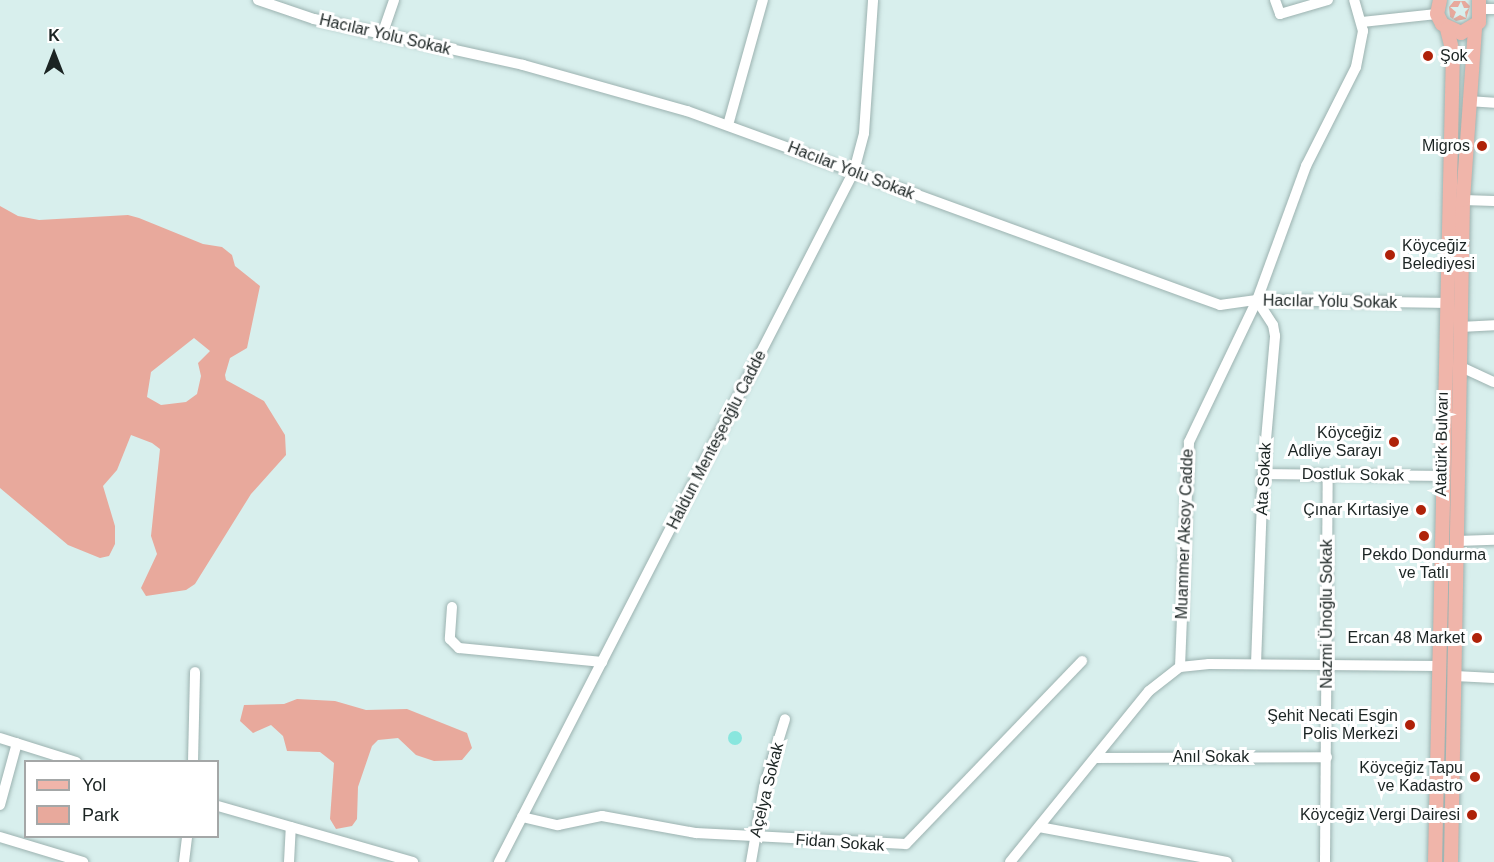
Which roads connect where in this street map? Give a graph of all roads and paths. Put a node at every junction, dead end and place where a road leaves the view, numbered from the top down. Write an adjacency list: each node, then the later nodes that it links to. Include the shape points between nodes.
1 (258, 0): 13 (street, Hacılar Yolu Sokak, via 314,19)
2 (394, 0): 13 (street)
3 (763, 0): 16 (street)
4 (873, 0): 17 (street, Haldun Menteşeoğlu Cadde, via 864,133)
5 (1275, 0): 6 (street, via 1280,14)
6 (1328, 0)
7 (1354, 0): 10 (street, Muammer Aksoy Cadde)
8 (1485, 6): 11 (main road, Atatürk Bulvarı)
9 (1439, 7): 10 (street); 12 (main road)
10 (1362, 22): 20 (street, Muammer Aksoy Cadde, via 1363,40 1356,67 1306,166)
11 (1474, 27): 12 (main road, via 1461,33); 14 (main road, Atatürk Bulvarı)
12 (1447, 29): 21 (main road, Atatürk Bulvarı, via 1453,53)
13 (382, 35): 16 (street, Hacılar Yolu Sokak, via 524,66)
14 (1468, 101): 15 (street); 18 (main road, Atatürk Bulvarı)
15 (1494, 103)
16 (728, 125): 17 (street, Hacılar Yolu Sokak)
17 (854, 171): 20 (street, Hacılar Yolu Sokak, via 1220,306); 33 (street, Haldun Menteşeoğlu Cadde)
18 (1463, 200): 19 (street); 23 (main road, Atatürk Bulvarı)
19 (1494, 201)
20 (1257, 300): 21 (street, Hacılar Yolu Sokak); 26 (street, Ata Sokak, via 1274,325 1275,336); 37 (street, Muammer Aksoy Cadde, via 1189,442)
21 (1445, 303): 28 (main road, Atatürk Bulvarı)
22 (1494, 325): 23 (street)
23 (1460, 327): 24 (main road, Atatürk Bulvarı)
24 (1459, 366): 25 (street); 30 (main road, Atatürk Bulvarı)
25 (1494, 382)
26 (1263, 474): 27 (street, Dostluk Sokak); 34 (street, Ata Sokak)
27 (1328, 475): 28 (street, Dostluk Sokak); 35 (street, Nazmi Ünoğlu Sokak)
28 (1442, 476): 36 (main road, Atatürk Bulvarı)
29 (1494, 540): 30 (street)
30 (1457, 541): 39 (main road, Atatürk Bulvarı)
31 (452, 607): 33 (street, via 450,639 459,648)
32 (1082, 661): 54 (street, Fidan Sokak, via 906,844)
33 (603, 662): 50 (street, Haldun Menteşeoğlu Cadde)
34 (1256, 664): 35 (street); 37 (street)
35 (1327, 664): 36 (street); 44 (street, Nazmi Ünoğlu Sokak)
36 (1439, 666): 65 (main road, Atatürk Bulvarı)
37 (1180, 667): 45 (street, via 1149,691)
38 (195, 672): 47 (street)
39 (1455, 676): 40 (street); 66 (main road, Atatürk Bulvarı)
40 (1494, 678)
41 (786, 719): 54 (street, Açelya Sokak, via 764,788)
42 (0, 738): 43 (street)
43 (17, 743): 46 (street); 48 (street)
44 (1326, 757): 45 (street, Anıl Sokak); 64 (street, Nazmi Ünoğlu Sokak)
45 (1096, 758): 52 (street)
46 (70, 760)
47 (193, 760)
48 (0, 805)
49 (219, 806): 51 (street)
50 (522, 818): 54 (street, Fidan Sokak, via 558,825 603,816 678,831); 60 (street, Haldun Menteşeoğlu Cadde)
51 (291, 827): 58 (street); 59 (street)
52 (1039, 827): 62 (street); 63 (street)
53 (0, 837): 56 (street)
54 (754, 837): 61 (street, Açelya Sokak)
55 (187, 838): 57 (street)
56 (83, 862)
57 (184, 862)
58 (288, 862)
59 (413, 862)
60 (499, 862)
61 (751, 862)
62 (1010, 862)
63 (1227, 862)
64 (1325, 862)
65 (1435, 862)
66 (1451, 862)

